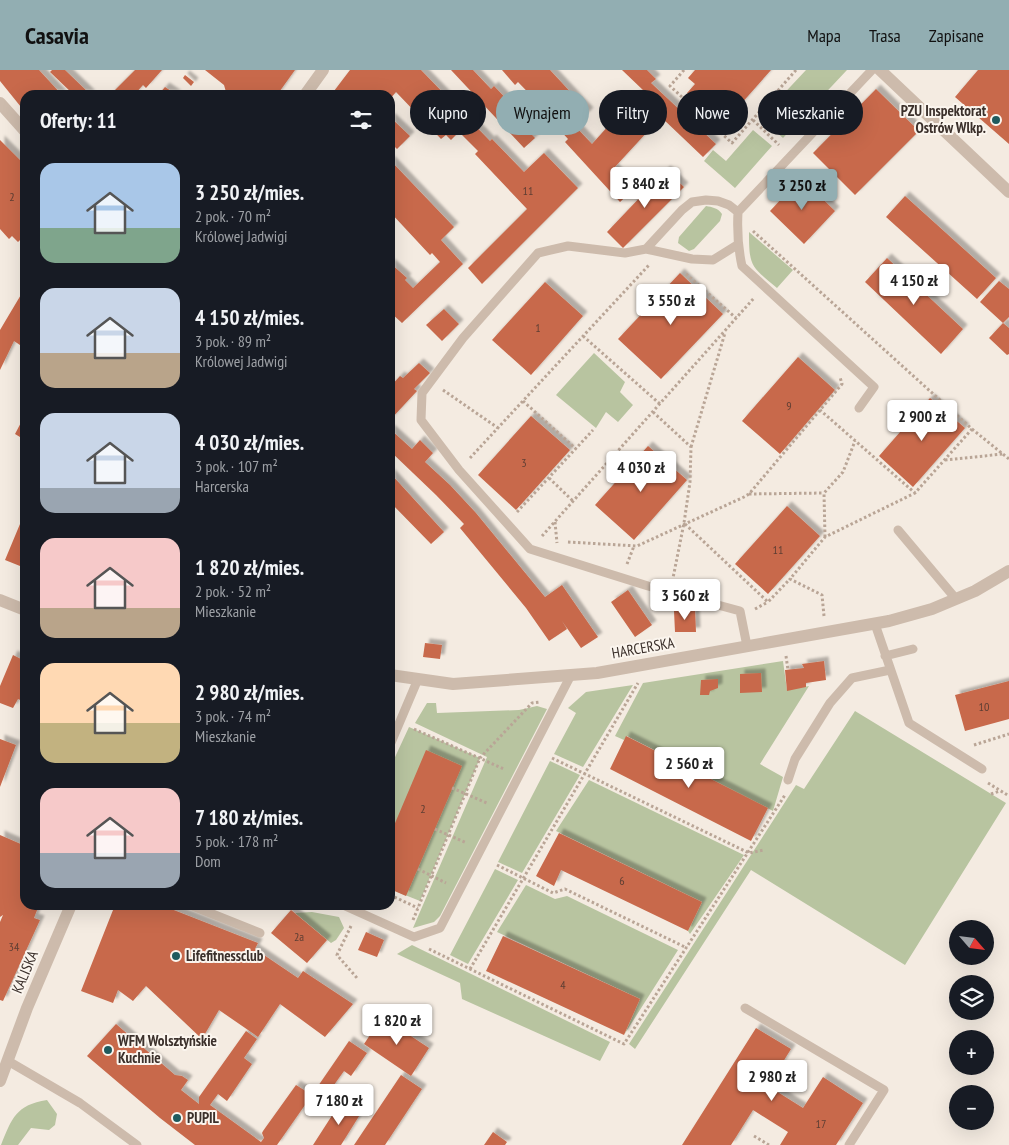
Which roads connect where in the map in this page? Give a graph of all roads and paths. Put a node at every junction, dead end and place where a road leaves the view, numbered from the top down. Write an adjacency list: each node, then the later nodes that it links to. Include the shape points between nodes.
1 (323, 70): 6 (street)
2 (684, 70): 8 (path, via 670,86 732,143)
3 (796, 70): 8 (path)
4 (872, 70): 10 (lane)
5 (880, 70): 11 (street)
6 (309, 90)
7 (0, 103): 9 (street)
8 (753, 120): 10 (path)
9 (20, 125)
10 (791, 156): 12 (lane)
11 (1009, 192)
12 (738, 212): 13 (lane); 14 (lane, via 718,202 692,202)
13 (737, 245): 15 (lane, via 713,260); 16 (lane, via 742,266)
14 (646, 249): 15 (lane); 23 (lane, via 626,253 568,246 538,253 463,338)
15 (661, 252): 19 (path); 21 (path)
16 (763, 287): 17 (path); 26 (lane, via 874,386)
17 (755, 296): 18 (path); 19 (path)
18 (762, 303)
19 (736, 318): 20 (path)
20 (725, 330): 25 (path); 32 (path)
21 (583, 336): 24 (path); 25 (path)
22 (840, 376): 40 (path, via 842,384)
23 (430, 382): 28 (path); 37 (lane, via 422,393 421,420)
24 (523, 401): 28 (path); 33 (path)
25 (660, 404): 27 (path)
26 (860, 408)
27 (653, 412): 32 (path); 42 (path)
28 (498, 428): 37 (path)
29 (972, 429): 34 (path)
30 (594, 430): 33 (path)
31 (855, 441): 39 (path, via 843,472)
32 (691, 447): 44 (path)
33 (576, 449): 38 (path)
34 (1003, 454): 35 (path); 36 (path)
35 (1009, 459)
36 (944, 460)
37 (459, 470): 43 (lane)
38 (549, 478): 42 (path); 43 (path)
39 (824, 493): 40 (path); 46 (path)
40 (749, 494): 44 (path)
41 (915, 494): 46 (path)
42 (573, 501): 47 (path)
43 (506, 523): 50 (lane)
44 (684, 523): 49 (path, via 637,546); 52 (path, via 768,602); 53 (path)
45 (898, 530): 54 (lane)
46 (825, 537): 52 (path)
47 (537, 541): 48 (path); 50 (path)
48 (557, 542)
49 (567, 542)
50 (530, 549): 53 (lane)
51 (1009, 571): 54 (street, HARCERSKA)
52 (790, 579): 58 (path, via 822,595)
53 (670, 592): 59 (lane, via 740,611)
54 (956, 599): 57 (street, HARCERSKA)
55 (0, 600): 56 (street)
56 (20, 608)
57 (875, 624): 58 (street, HARCERSKA); 62 (lane)
58 (826, 632): 59 (street, HARCERSKA)
59 (747, 646): 65 (street, HARCERSKA)
60 (913, 650): 62 (lane)
61 (785, 653): 63 (path)
62 (885, 656): 64 (lane)
63 (788, 670)
64 (890, 670): 76 (lane, via 909,723); 79 (lane, via 852,678 830,703 795,759)
65 (571, 675): 67 (street, HARCERSKA, via 453,684); 69 (lane)
66 (395, 676): 67 (street, HARCERSKA)
67 (418, 679): 70 (lane)
68 (640, 680): 77 (path)
69 (558, 701): 74 (path, via 532,703); 78 (lane)
70 (400, 722): 71 (lane); 74 (path)
71 (395, 734)
72 (1009, 734): 73 (path)
73 (972, 745)
74 (480, 758): 78 (path); 82 (path)
75 (552, 758): 77 (path)
76 (982, 769)
77 (585, 773): 89 (path); 93 (path)
78 (520, 776): 84 (lane)
79 (788, 780): 89 (path, via 784,798)
80 (452, 788): 82 (path)
81 (1000, 791): 83 (path)
82 (465, 794): 84 (path); 86 (path)
83 (991, 794)
84 (502, 809): 87 (lane)
85 (435, 829): 86 (path)
86 (448, 835): 87 (path); 92 (path)
87 (481, 850): 94 (lane)
88 (764, 850): 89 (path)
89 (749, 853): 103 (path)
90 (497, 865): 93 (path)
91 (418, 869): 92 (path)
92 (431, 876): 94 (path); 96 (path)
93 (523, 879): 103 (path, via 553,893 565,889); 104 (path)
94 (460, 890): 102 (lane, via 440,928)
95 (395, 897): 96 (path)
96 (418, 908): 102 (path)
97 (69, 910): 107 (street, KALISKA)
98 (202, 910): 101 (lane)
99 (354, 910): 100 (lane)
100 (358, 912): 102 (lane); 105 (path, via 337,955)
101 (260, 933)
102 (410, 936): 104 (path)
103 (687, 948): 104 (path, via 624,1044)
104 (470, 969)
105 (357, 978)
106 (745, 1008): 112 (lane, via 884,1090)
107 (8, 1061): 108 (street, KALISKA); 110 (lane, via 80,1104)
108 (0, 1081)
109 (754, 1136): 111 (path)
110 (137, 1145)
111 (769, 1145)
112 (849, 1145)

